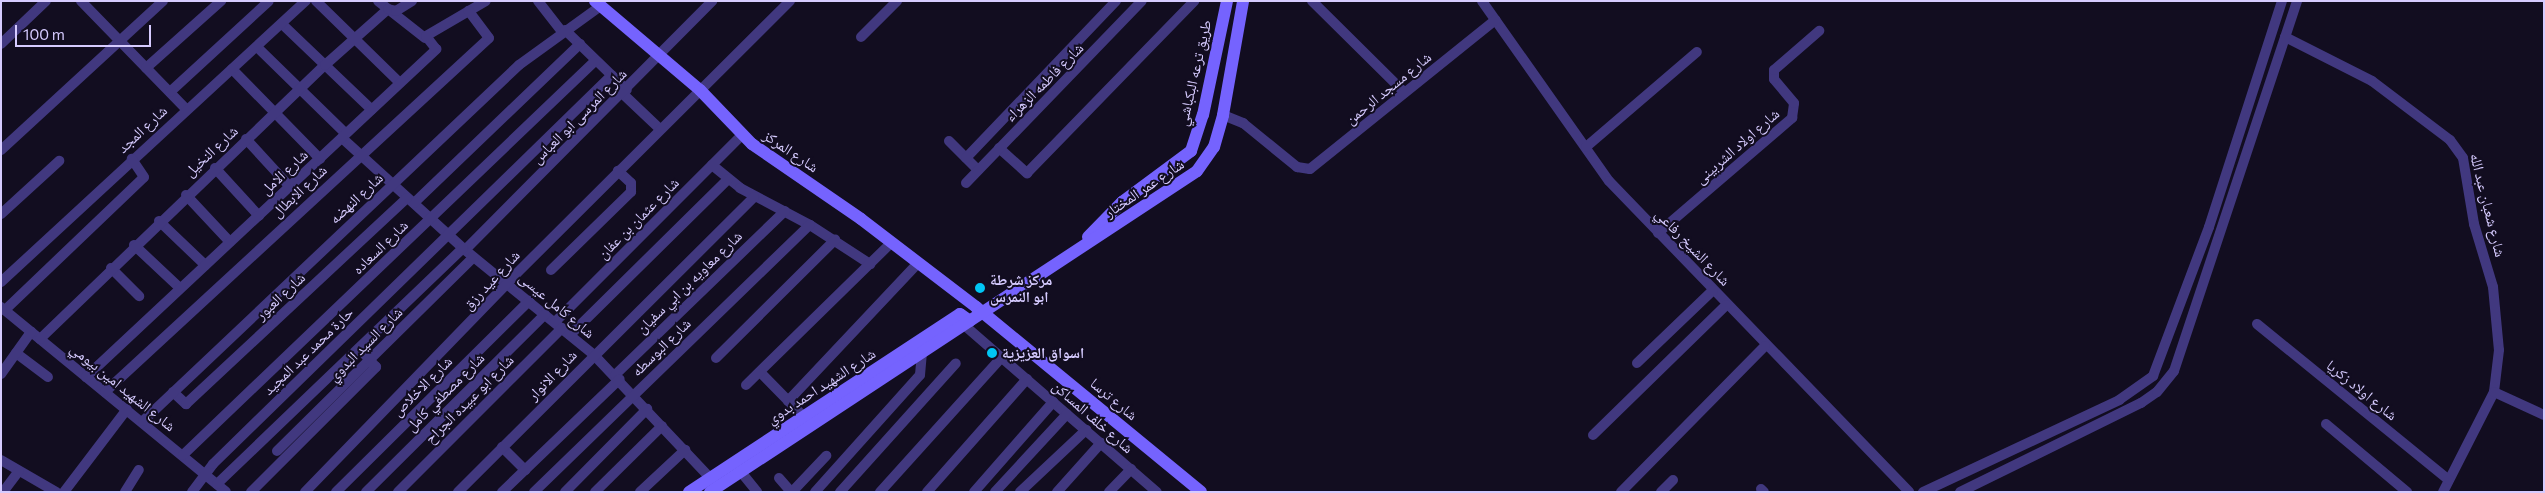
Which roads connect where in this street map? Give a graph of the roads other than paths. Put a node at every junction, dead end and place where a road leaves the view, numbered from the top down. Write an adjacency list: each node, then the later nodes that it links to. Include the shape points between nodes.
1 (46, 1): 36 (street)
2 (81, 1): 35 (street)
3 (163, 1): 35 (street)
4 (221, 1): 43 (street)
5 (269, 1): 49 (street)
6 (306, 1): 28 (street, شارع المجد)
7 (316, 1): 34 (street)
8 (378, 1): 25 (street)
9 (412, 1): 25 (street, شارع النخيل, via 396,11)
10 (486, 1): 26 (street)
11 (538, 1): 30 (street)
12 (712, 1): 40 (street, شارع المرسى ابو العباس)
13 (790, 1): 48 (street, شارع عيد رزق)
14 (898, 1): 32 (street)
15 (1116, 1): 67 (street)
16 (1142, 1): 64 (street, شارع فاطمه الزهراء)
17 (1194, 1): 64 (street, via 1027,173)
18 (1227, 1): 95 (street, طريق ترعه البكباشي, via 1204,114 1190,151 1122,202)
19 (1243, 1): 55 (street, شارع عمر المختار)
20 (1312, 1): 51 (street)
21 (1482, 1): 27 (street, شارع الشيخ رفاعي)
22 (2282, 1): 56 (street)
23 (2297, 1): 31 (street)
24 (597, 4): 30 (street, شارع النهضه); 40 (street, شارع المركز)
25 (388, 9): 33 (street); 34 (street, شارع النخيل)
26 (469, 11): 33 (street); 66 (street, شارع الابطال, via 490,38)
27 (1495, 20): 51 (street, شارع مسجد الرحمن); 63 (street, شارع الشيخ رفاعي)
28 (282, 24): 38 (street, شارع المجد); 42 (street)
29 (1819, 30): 88 (street, شارع اولاد الشربينى, via 1774,70 1774,79 1796,107 1792,118)
30 (564, 31): 37 (street); 77 (street, شارع النهضه, via 519,65)
31 (2285, 36): 58 (street); 139 (street, شارع شعبان عبد الله, via 2372,81 2458,148 2497,308 2499,350)
32 (861, 37)
33 (425, 38): 46 (street, شارع الامل, via 437,49)
34 (355, 39): 42 (street, شارع النخيل); 46 (street)
35 (119, 40): 43 (street); 65 (street)
36 (1, 44)
37 (580, 44): 41 (street); 81 (street, شارع العبور)
38 (258, 47): 44 (street, شارع المجد); 47 (street, شارع كامل عيسى)
39 (1697, 52): 63 (street)
40 (659, 57): 48 (street, شارع المركز); 50 (street, شارع المرسى ابو العباس)
41 (596, 60): 45 (street); 85 (street, شارع السعاده)
42 (325, 65): 47 (street, شارع النخيل); 53 (street)
43 (146, 68): 49 (street)
44 (232, 69): 52 (street, شارع المجد); 54 (street)
45 (612, 75): 50 (street); 89 (street, حارة محمد عبد المجيد)
46 (400, 83): 53 (street, شارع الامل)
47 (300, 89): 54 (street, شارع النخيل); 60 (street, شارع كامل عيسى)
48 (700, 90): 57 (street, شارع عيد رزق); 59 (street, شارع المركز)
49 (170, 92): 52 (street)
50 (625, 92): 57 (street); 94 (street, شارع المرسى ابو العباس)
51 (1404, 92): 55 (street, شارع مسجد الرحمن, via 1317,166 1297,167 1244,123)
52 (186, 109): 69 (street, شارع المجد)
53 (372, 110): 60 (street, شارع الامل)
54 (274, 112): 61 (street, شارع النخيل); 68 (street)
55 (1223, 115): 95 (street, شارع عمر المختار, via 1214,147 1198,171)
56 (2240, 128): 58 (street); 119 (street)
57 (660, 129): 74 (street, شارع عيد رزق)
58 (2255, 131): 121 (street)
59 (742, 135): 71 (street, شارع عثمان بن عفان); 92 (street, شارع المركز)
60 (344, 136): 66 (street, شارع كامل عيسى); 68 (street, شارع الامل)
61 (246, 139): 72 (street, شارع النخيل); 78 (street)
62 (949, 141): 67 (street)
63 (1586, 147): 88 (street, شارع الشيخ رفاعي, via 1609,181)
64 (999, 148): 73 (street, شارع فاطمه الزهراء)
65 (1, 150)
66 (360, 155): 77 (street, شارع كامل عيسى); 137 (street, شارع الابطال)
67 (966, 158): 73 (street)
68 (320, 159): 78 (street, شارع الامل)
69 (132, 160): 102 (street, شارع المجد); 109 (street, via 144,177)
70 (59, 161): 83 (street)
71 (712, 165): 75 (street); 114 (street, شارع عثمان بن عفان)
72 (216, 168): 79 (street, شارع النخيل); 84 (street)
73 (978, 170): 76 (street, شارع فاطمه الزهراء)
74 (618, 171): 101 (street, via 632,185 631,192); 103 (street, شارع عيد رزق)
75 (728, 179): 80 (street); 116 (street)
76 (966, 183)
77 (393, 184): 81 (street, شارع كامل عيسى); 138 (street, شارع النهضه)
78 (290, 187): 84 (street, شارع الامل)
79 (186, 195): 86 (street, شارع النخيل); 91 (street)
80 (754, 197): 82 (street); 124 (street, شارع الانوار)
81 (411, 200): 85 (street, شارع كامل عيسى); 138 (street, شارع العبور, via 186,404)
82 (785, 211): 87 (street); 134 (street, شارع معاويه بن ابي سفيان)
83 (1, 214)
84 (259, 216): 91 (street, شارع الامل)
85 (431, 219): 89 (street, شارع كامل عيسى); 158 (street, شارع السعاده)
86 (159, 221): 93 (street, شارع النخيل); 99 (street)
87 (810, 225): 90 (street); 140 (street, شارع البوسطه)
88 (1658, 233): 105 (street, شارع الشيخ رفاعي)
89 (448, 234): 94 (street, شارع كامل عيسى); 166 (street, حارة محمد عبد المجيد)
90 (835, 240): 98 (street); 126 (street)
91 (230, 242): 99 (street, شارع الامل)
92 (892, 242): 97 (street, شارع المركز); 98 (street)
93 (134, 245): 100 (street, شارع النخيل); 104 (street)
94 (464, 249): 96 (street, شارع كامل عيسى); 120 (street, شارع المرسى ابو العباس)
95 (1081, 249): 110 (street, شارع عمر المختار)
96 (474, 257): 103 (street, شارع كامل عيسى); 127 (street, شارع السيد البدوي)
97 (918, 263): 110 (street, شارع المركز); 141 (street)
98 (870, 264): 130 (street)
99 (205, 265): 104 (street, شارع الامل)
100 (111, 268): 106 (street); 117 (street, شارع النخيل)
101 (551, 270)
102 (1, 282)
103 (508, 284): 107 (street, شارع كامل عيسى); 179 (street, شارع عيد رزق)
104 (180, 288): 133 (street, شارع الامل)
105 (1713, 290): 108 (street, شارع الشيخ رفاعي); 129 (street)
106 (139, 296)
107 (529, 301): 111 (street, شارع كامل عيسى); 180 (street, شارع الاخلاص)
108 (1726, 305): 118 (street, شارع الشيخ رفاعي); 152 (street)
109 (3, 308): 115 (street, شارع الشهيد امين بيومي)
110 (983, 312): 112 (street, شارع الشهيد احمد بدوي); 201 (street, شارع ترسا)
111 (545, 314): 114 (street, شارع كامل عيسى); 181 (street, شارع مصطفي كامل)
112 (967, 323): 123 (street, شارع الشهيد احمد بدوي); 125 (street, شارع خلف المساكن); 147 (street, شارع الشهيد احمد بدوي, via 960,314)
113 (2257, 324): 169 (street, شارع اولاد زكريا)
114 (558, 325): 116 (street, شارع كامل عيسى); 182 (street, شارع ابو عبيده الجراح)
115 (31, 332): 117 (street, شارع الشهيد امين بيومي); 122 (street)
116 (570, 335): 124 (street, شارع كامل عيسى)
117 (40, 339): 133 (street, شارع الشهيد امين بيومي)
118 (1765, 346): 202 (street); 204 (street, شارع الشيخ رفاعي, via 1879,457)
119 (2167, 347): 121 (street); 205 (street, via 2153,376 2138,390)
120 (359, 348): 127 (street); 153 (street, شارع المرسى ابو العباس)
121 (2182, 352): 206 (street, via 2165,384 2141,403)
122 (16, 353): 131 (street); 132 (street)
123 (922, 353): 147 (street, شارع الشهيد احمد بدوي); 192 (street, via 920,375)
124 (593, 354): 134 (street, شارع كامل عيسى); 155 (street, شارع الانوار)
125 (1002, 357): 135 (street, شارع خلف المساكن); 194 (street)
126 (716, 358)
127 (370, 360): 157 (street, via 376,367)
128 (956, 363): 193 (street)
129 (1637, 363)
130 (760, 372): 136 (street); 141 (street)
131 (1, 374)
132 (48, 377)
133 (86, 377): 137 (street, شارع الشهيد امين بيومي)
134 (617, 377): 140 (street, شارع كامل عيسى); 164 (street, شارع معاويه بن ابي سفيان)
135 (1027, 379): 142 (street, شارع خلف المساكن); 195 (street)
136 (746, 385)
137 (106, 392): 143 (street, شارع الشهيد امين بيومي)
138 (173, 392): 148 (street, شارع النهضه)
139 (2494, 392): 146 (street); 169 (street, شارع شعبان عبد الله)
140 (634, 395): 144 (street, شارع كامل عيسى); 185 (street, شارع البوسطه)
141 (788, 400): 147 (street)
142 (1053, 402): 145 (street, شارع خلف المساكن); 196 (street)
143 (127, 409): 148 (street, شارع الشهيد امين بيومي); 172 (street)
144 (647, 409): 150 (street, شارع كامل عيسى); 186 (street)
145 (1067, 414): 151 (street, شارع خلف المساكن); 197 (street)
146 (2544, 415)
147 (808, 420): 161 (street, شارع الشهيد احمد بدوي)
148 (143, 421): 158 (street, شارع الشهيد امين بيومي)
149 (2326, 424): 207 (street)
150 (662, 426): 156 (street, شارع كامل عيسى); 187 (street)
151 (1086, 430): 154 (street, شارع خلف المساكن); 198 (street)
152 (1593, 435)
153 (262, 441): 157 (street); 170 (street, شارع المرسى ابو العباس)
154 (1101, 444): 162 (street, شارع خلف المساكن); 199 (street)
155 (502, 447): 164 (street); 183 (street, شارع الانوار)
156 (685, 450): 171 (street, شارع كامل عيسى); 188 (street)
157 (280, 454): 178 (street)
158 (183, 455): 166 (street, شارع الشهيد امين بيومي)
159 (826, 456): 191 (street)
160 (1, 460): 165 (street)
161 (736, 468): 171 (street, شارع الشهيد احمد بدوي); 190 (street)
162 (1131, 469): 173 (street, شارع خلف المساكن); 200 (street)
163 (139, 470): 175 (street)
164 (525, 470): 184 (street, شارع معاويه بن ابي سفيان)
165 (19, 471): 172 (street); 174 (street)
166 (204, 474): 170 (street, شارع الشهيد امين بيومي); 176 (street, حارة محمد عبد المجيد)
167 (779, 478): 191 (street)
168 (1673, 480): 203 (street)
169 (2448, 480): 208 (street, شارع شعبان عبد الله)
170 (217, 484): 177 (street, شارع الشهيد امين بيومي)
171 (715, 487): 189 (street, شارع الشهيد احمد بدوي)
172 (57, 491)
173 (1155, 491)
174 (3, 492)
175 (124, 492)
176 (192, 492)
177 (226, 492)
178 (251, 492)
179 (305, 492)
180 (336, 492)
181 (366, 492)
182 (398, 492)
183 (458, 492)
184 (502, 492)
185 (534, 492)
186 (565, 492)
187 (595, 492)
188 (640, 492)
189 (689, 492)
190 (756, 492)
191 (791, 492)
192 (816, 492)
193 (840, 492)
194 (880, 492)
195 (927, 492)
196 (974, 492)
197 (995, 492)
198 (1020, 492)
199 (1057, 492)
200 (1109, 492)
201 (1201, 492)
202 (1621, 492)
203 (1661, 492)
204 (1909, 492)
205 (1923, 492)
206 (1960, 492)
207 (2407, 492)
208 (2442, 492)

